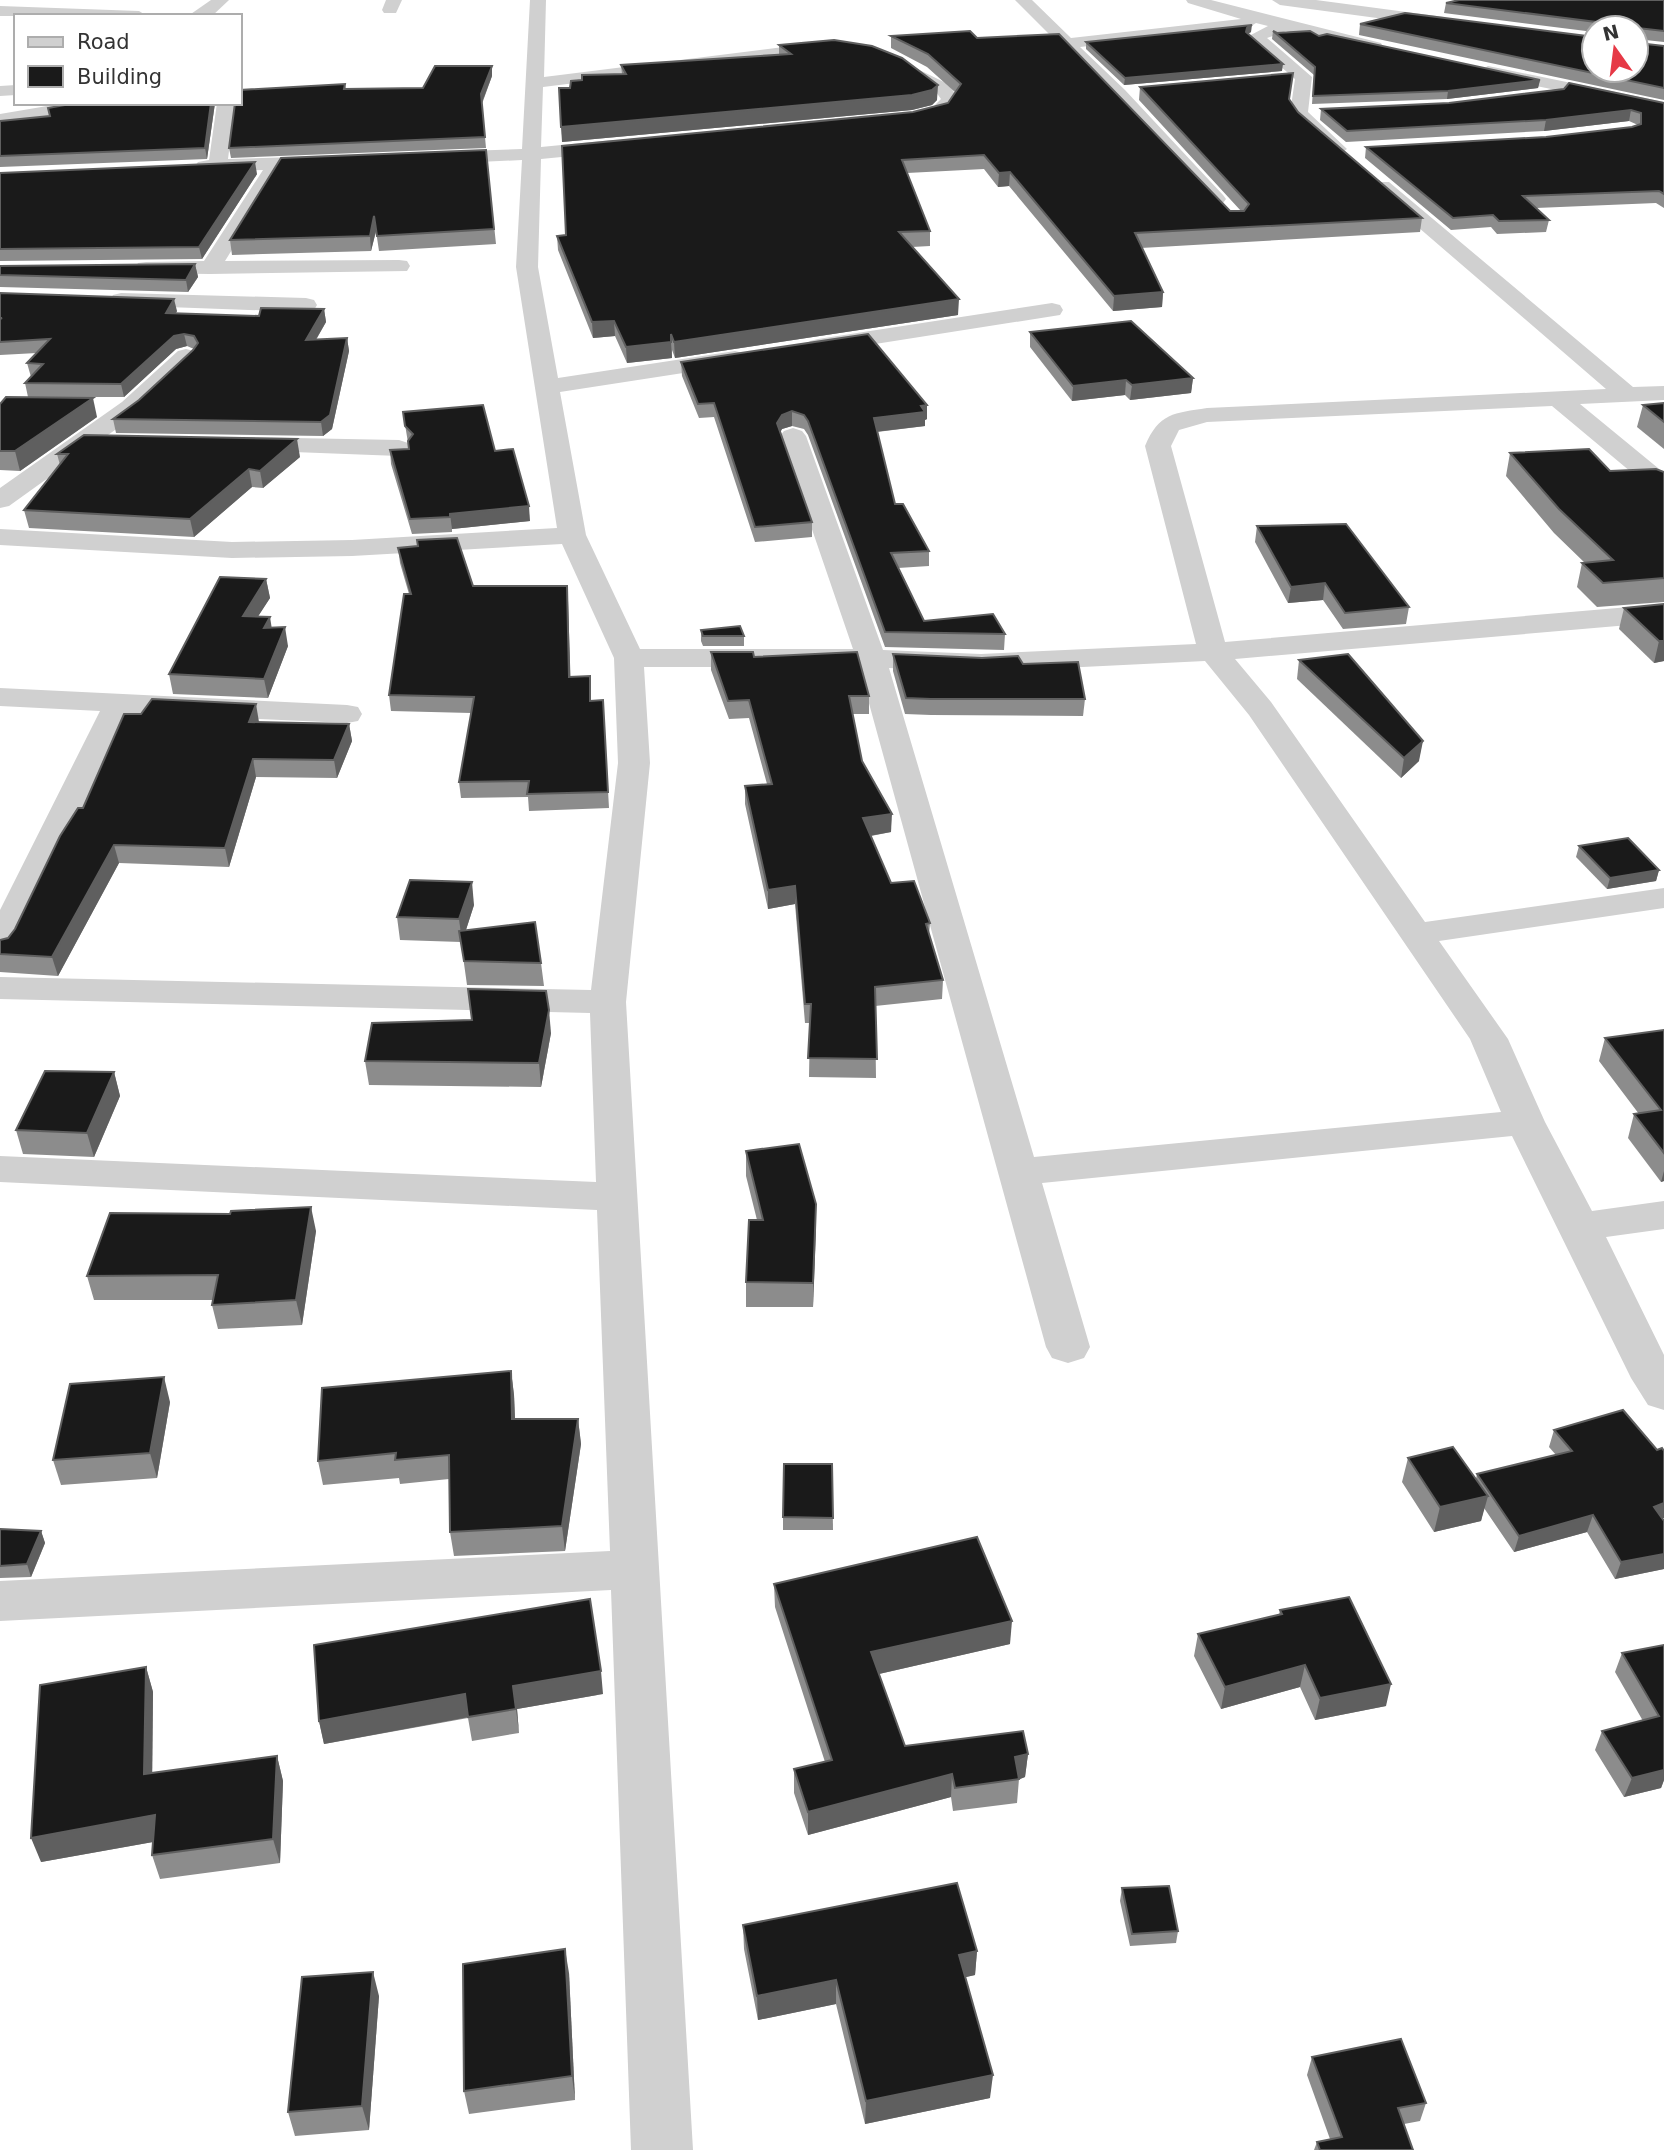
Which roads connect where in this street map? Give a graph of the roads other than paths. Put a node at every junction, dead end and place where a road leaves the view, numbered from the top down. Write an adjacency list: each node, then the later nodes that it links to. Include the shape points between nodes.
1 (221, 0): 8 (street)
2 (538, 0): 18 (street)
3 (1023, 0): 11 (street)
4 (1194, 0): 10 (street)
5 (1280, 0): 9 (street)
6 (4, 6): 7 (street)
7 (112, 14)
8 (204, 14)
9 (1455, 23)
10 (1275, 24): 11 (street); 13 (street); 16 (street, via 1255,37)
11 (1069, 43): 21 (street)
12 (850, 46): 18 (street)
13 (1387, 49)
14 (871, 52): 30 (street, via 942,88 950,99 940,112)
15 (1477, 69): 19 (street)
16 (1303, 77): 17 (street); 28 (street, via 1306,86)
17 (1276, 80)
18 (534, 83): 33 (street)
19 (1580, 90): 22 (street); 26 (street)
20 (1146, 92): 21 (street)
21 (1119, 94): 39 (street)
22 (1526, 99)
23 (88, 105): 29 (street)
24 (100, 105): 31 (street)
25 (226, 105): 37 (street)
26 (1664, 107)
27 (1326, 112): 28 (street)
28 (1299, 113): 51 (street)
29 (0, 119)
30 (885, 121)
31 (95, 125)
32 (626, 145): 33 (street)
33 (531, 154): 34 (street); 49 (street, via 527,267)
34 (410, 159)
35 (343, 161): 36 (street)
36 (276, 164): 37 (street); 42 (street)
37 (218, 166): 38 (street)
38 (192, 167)
39 (1226, 209)
40 (399, 266): 42 (street)
41 (131, 268): 42 (street)
42 (210, 268)
43 (97, 300): 44 (street)
44 (306, 305)
45 (1052, 310): 46 (street)
46 (793, 349)
47 (186, 356): 54 (street)
48 (752, 356): 49 (street)
49 (547, 387): 62 (street)
50 (1664, 393): 51 (street)
51 (1628, 395): 52 (street)
52 (1559, 399): 60 (street); 65 (street, via 1207,415 1176,420 1164,428 1158,446)
53 (92, 407): 54 (street)
54 (131, 407): 56 (street)
55 (793, 436): 67 (street)
56 (82, 442): 57 (street); 61 (street)
57 (124, 443)
58 (220, 445): 59 (street)
59 (399, 448)
60 (1664, 486)
61 (0, 500)
62 (572, 535): 63 (street, via 232,551); 66 (street)
63 (0, 537)
64 (1664, 613): 65 (street)
65 (1213, 652): 67 (street, via 981,663); 72 (street, via 1260,709)
66 (629, 658): 67 (street); 75 (street, via 634,763)
67 (871, 658): 78 (street)
68 (0, 697): 69 (street)
69 (119, 703): 70 (street); 73 (street)
70 (347, 714)
71 (1664, 898): 72 (street)
72 (1414, 934): 76 (street, via 1489,1039)
73 (0, 946)
74 (0, 988): 75 (street)
75 (608, 1002): 79 (street)
76 (1524, 1122): 78 (street); 81 (street)
77 (0, 1169): 79 (street)
78 (1020, 1172): 82 (street)
79 (617, 1197): 84 (street)
80 (1664, 1215): 81 (street)
81 (1580, 1227): 83 (street)
82 (1068, 1347)
83 (1664, 1394)
84 (635, 1569): 85 (street); 86 (street)
85 (0, 1601)
86 (662, 2150)

